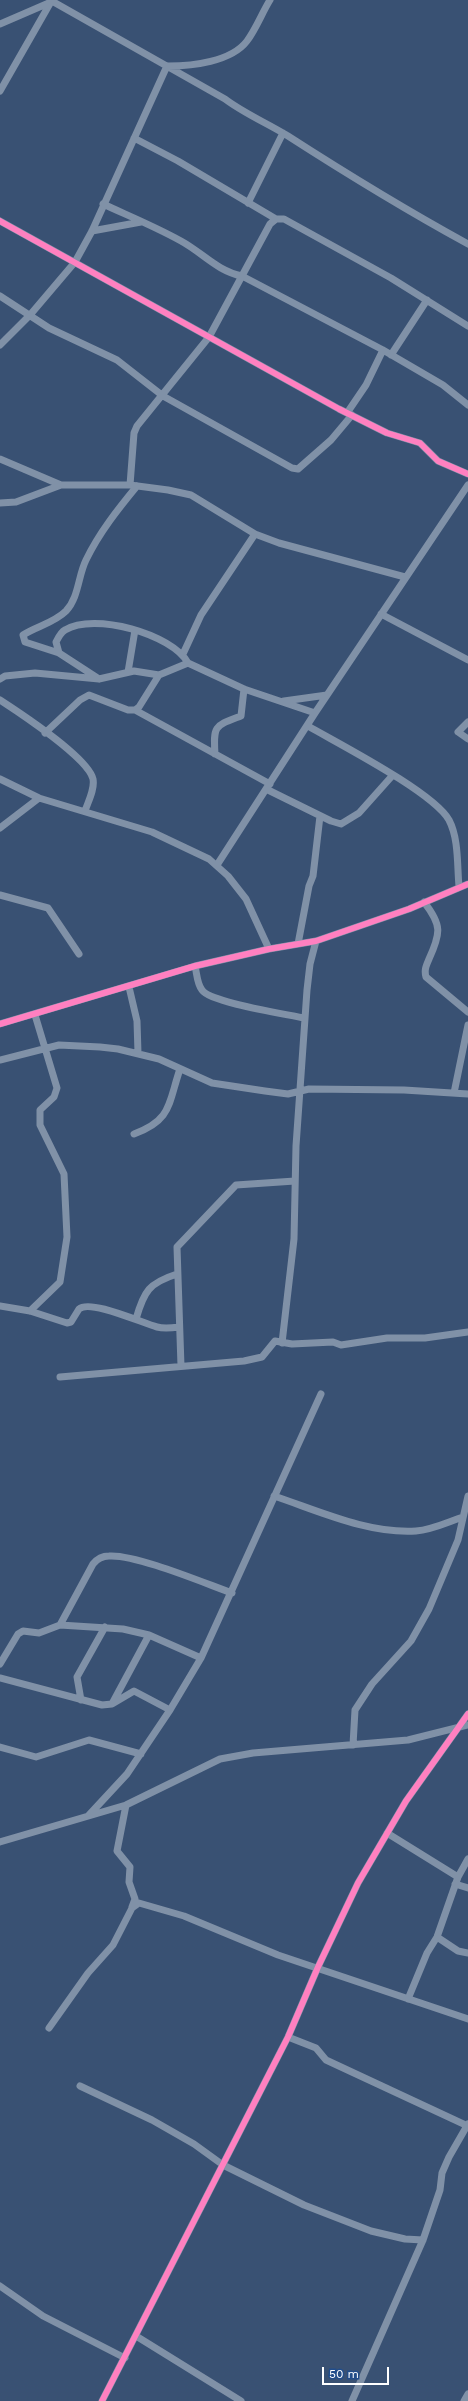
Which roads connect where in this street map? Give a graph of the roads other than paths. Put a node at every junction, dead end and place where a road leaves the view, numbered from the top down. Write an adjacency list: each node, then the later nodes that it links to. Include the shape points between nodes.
1 (270, 0): 4 (street, via 246,42 228,55 193,66)
2 (51, 1): 3 (street); 4 (street); 5 (street)
3 (0, 24)
4 (167, 66): 6 (street, via 225,99 245,114); 7 (street)
5 (0, 92)
6 (283, 133): 8 (street); 14 (street, via 396,204)
7 (134, 138): 8 (street); 9 (street)
8 (248, 203): 10 (street)
9 (104, 204): 12 (street); 13 (street)
10 (276, 219): 16 (street, via 270,224); 18 (street, via 284,219)
11 (0, 221): 15 (street)
12 (141, 222): 13 (street); 16 (street, via 183,242 218,267)
13 (92, 231): 15 (street)
14 (468, 244)
15 (75, 262): 19 (street); 21 (street)
16 (242, 276): 21 (street); 23 (street)
17 (0, 296): 19 (street)
18 (427, 300): 20 (street); 24 (street)
19 (30, 315): 22 (street); 25 (street, via 49,328 117,360)
20 (468, 326)
21 (210, 337): 25 (street); 27 (street)
22 (0, 345)
23 (383, 350): 24 (street); 27 (street)
24 (392, 355): 26 (street, via 443,385)
25 (163, 396): 27 (street, via 298,469 331,440); 32 (street, via 141,420 134,433)
26 (468, 405)
27 (349, 414): 29 (street, via 387,433 420,443 438,461)
28 (0, 459): 30 (street)
29 (468, 474)
30 (61, 485): 32 (street); 33 (street, via 16,502)
31 (468, 485): 35 (street)
32 (134, 486): 34 (street, via 191,495); 38 (street, via 89,554 72,603 52,621 23,635 22,639 25,642)
33 (0, 503)
34 (255, 534): 35 (street, via 317,555); 39 (street, via 201,615)
35 (405, 577): 36 (street)
36 (381, 614): 40 (street); 47 (street)
37 (135, 630): 38 (street, via 105,624 65,630 55,646); 39 (street, via 155,636); 42 (street)
38 (59, 653): 44 (street)
39 (183, 654): 41 (street)
40 (468, 660)
41 (188, 663): 43 (street); 46 (street)
42 (128, 672): 43 (street); 44 (street)
43 (159, 675): 50 (street)
44 (99, 679): 45 (street, via 36,673 5,676)
45 (0, 680)
46 (244, 689): 49 (street); 56 (street, via 241,716 220,724 213,734)
47 (327, 695): 49 (street); 51 (street)
48 (0, 700): 54 (street)
49 (284, 701): 51 (street)
50 (135, 710): 54 (street, via 128,710 89,695 80,700); 56 (street)
51 (315, 713): 53 (street)
52 (468, 722): 55 (street, via 458,732)
53 (308, 726): 57 (street); 59 (street)
54 (45, 733): 61 (street, via 81,761 93,779)
55 (468, 739)
56 (215, 754): 59 (street)
57 (392, 776): 62 (street, via 359,813 347,822 336,823); 66 (street, via 436,805 449,822 456,851)
58 (0, 779): 60 (street)
59 (268, 787): 62 (street); 64 (street)
60 (39, 798): 61 (street); 63 (street)
61 (85, 811): 64 (street, via 152,832)
62 (320, 816): 70 (street, via 313,876)
63 (0, 828)
64 (218, 865): 71 (street, via 246,899)
65 (468, 884): 66 (street)
66 (459, 886): 68 (street)
67 (0, 895): 72 (street, via 48,908)
68 (424, 902): 69 (street); 75 (street, via 436,918 439,934 424,970 426,977)
69 (316, 941): 70 (street); 77 (street, via 310,964)
70 (298, 944): 71 (street)
71 (269, 949): 73 (street)
72 (79, 954)
73 (195, 966): 74 (street); 77 (street, via 199,984 206,995 231,1003)
74 (129, 987): 76 (street); 81 (street, via 137,1021)
75 (468, 1012)
76 (35, 1014): 78 (street); 80 (street)
77 (304, 1018): 84 (street)
78 (0, 1024)
79 (468, 1025): 85 (street)
80 (43, 1048): 81 (street, via 59,1045); 82 (street); 91 (street, via 57,1088 54,1096 40,1110 40,1125 64,1174 66,1237 60,1282)
81 (138, 1054): 83 (street, via 159,1059)
82 (0, 1060)
83 (180, 1069): 84 (street, via 220,1085 288,1094); 87 (street, via 165,1115 154,1126)
84 (300, 1092): 85 (street, via 309,1088); 88 (street)
85 (454, 1093): 86 (street)
86 (468, 1094)
87 (134, 1134)
88 (295, 1181): 89 (street, via 242,1183 230,1190 177,1247); 95 (street, via 294,1239)
89 (177, 1274): 92 (street, via 159,1280 145,1293); 93 (street)
90 (0, 1306): 91 (street)
91 (30, 1311): 92 (street, via 67,1323 71,1322 78,1309 87,1306)
92 (136, 1319): 93 (street, via 157,1327)
93 (179, 1327): 96 (street)
94 (468, 1332): 95 (street, via 425,1338 387,1338 342,1345 333,1342)
95 (282, 1343): 96 (street, via 274,1342 262,1357)
96 (181, 1366): 97 (street)
97 (60, 1377)
98 (321, 1394): 99 (street)
99 (274, 1496): 101 (street, via 361,1524 397,1531 425,1530); 102 (street)
100 (468, 1496): 101 (street)
101 (463, 1517): 114 (street, via 447,1571 429,1609 411,1641 372,1684 355,1710)
102 (232, 1593): 103 (street, via 129,1558 108,1556 98,1559 93,1564); 106 (street)
103 (60, 1625): 104 (street); 107 (street, via 39,1633 23,1631 18,1634)
104 (105, 1626): 105 (street); 109 (street, via 77,1676)
105 (149, 1635): 106 (street); 110 (street)
106 (201, 1658): 111 (street)
107 (0, 1664)
108 (0, 1678): 109 (street)
109 (81, 1700): 110 (street, via 102,1705)
110 (112, 1704): 111 (street, via 134,1691)
111 (170, 1710): 116 (street)
112 (468, 1714): 113 (street)
113 (464, 1725): 114 (street, via 408,1740); 121 (street, via 406,1801)
114 (353, 1746): 118 (street, via 253,1753 220,1759)
115 (0, 1747): 116 (street, via 36,1757 89,1740)
116 (141, 1754): 117 (street, via 128,1774)
117 (102, 1799): 119 (street); 120 (street)
118 (126, 1805): 119 (street); 126 (street, via 117,1851 130,1866 129,1882 135,1899)
119 (115, 1808): 120 (street)
120 (89, 1815): 122 (street)
121 (387, 1833): 124 (street); 129 (street, via 358,1883)
122 (0, 1842)
123 (468, 1859): 124 (street)
124 (456, 1880): 125 (street); 127 (street)
125 (468, 1888)
126 (132, 1908): 129 (street, via 139,1903 178,1914 252,1942 278,1955); 132 (street, via 113,1945 88,1973)
127 (437, 1937): 128 (street, via 458,1951); 130 (street, via 427,1953)
128 (468, 1954)
129 (318, 1967): 130 (street); 133 (street)
130 (408, 1999): 131 (street)
131 (468, 2019)
132 (49, 2028)
133 (288, 2037): 135 (street, via 316,2048 326,2060); 136 (street)
134 (80, 2086): 136 (street, via 152,2120 194,2144)
135 (468, 2125): 137 (street, via 442,2173 440,2190)
136 (223, 2165): 137 (street, via 304,2205 371,2231 405,2239); 139 (street)
137 (423, 2240): 144 (street)
138 (0, 2286): 140 (street, via 43,2316)
139 (136, 2336): 140 (street); 143 (street)
140 (125, 2358): 142 (street)
141 (468, 2394): 145 (street)
142 (102, 2401)
143 (241, 2401)
144 (352, 2401)
145 (464, 2401)

